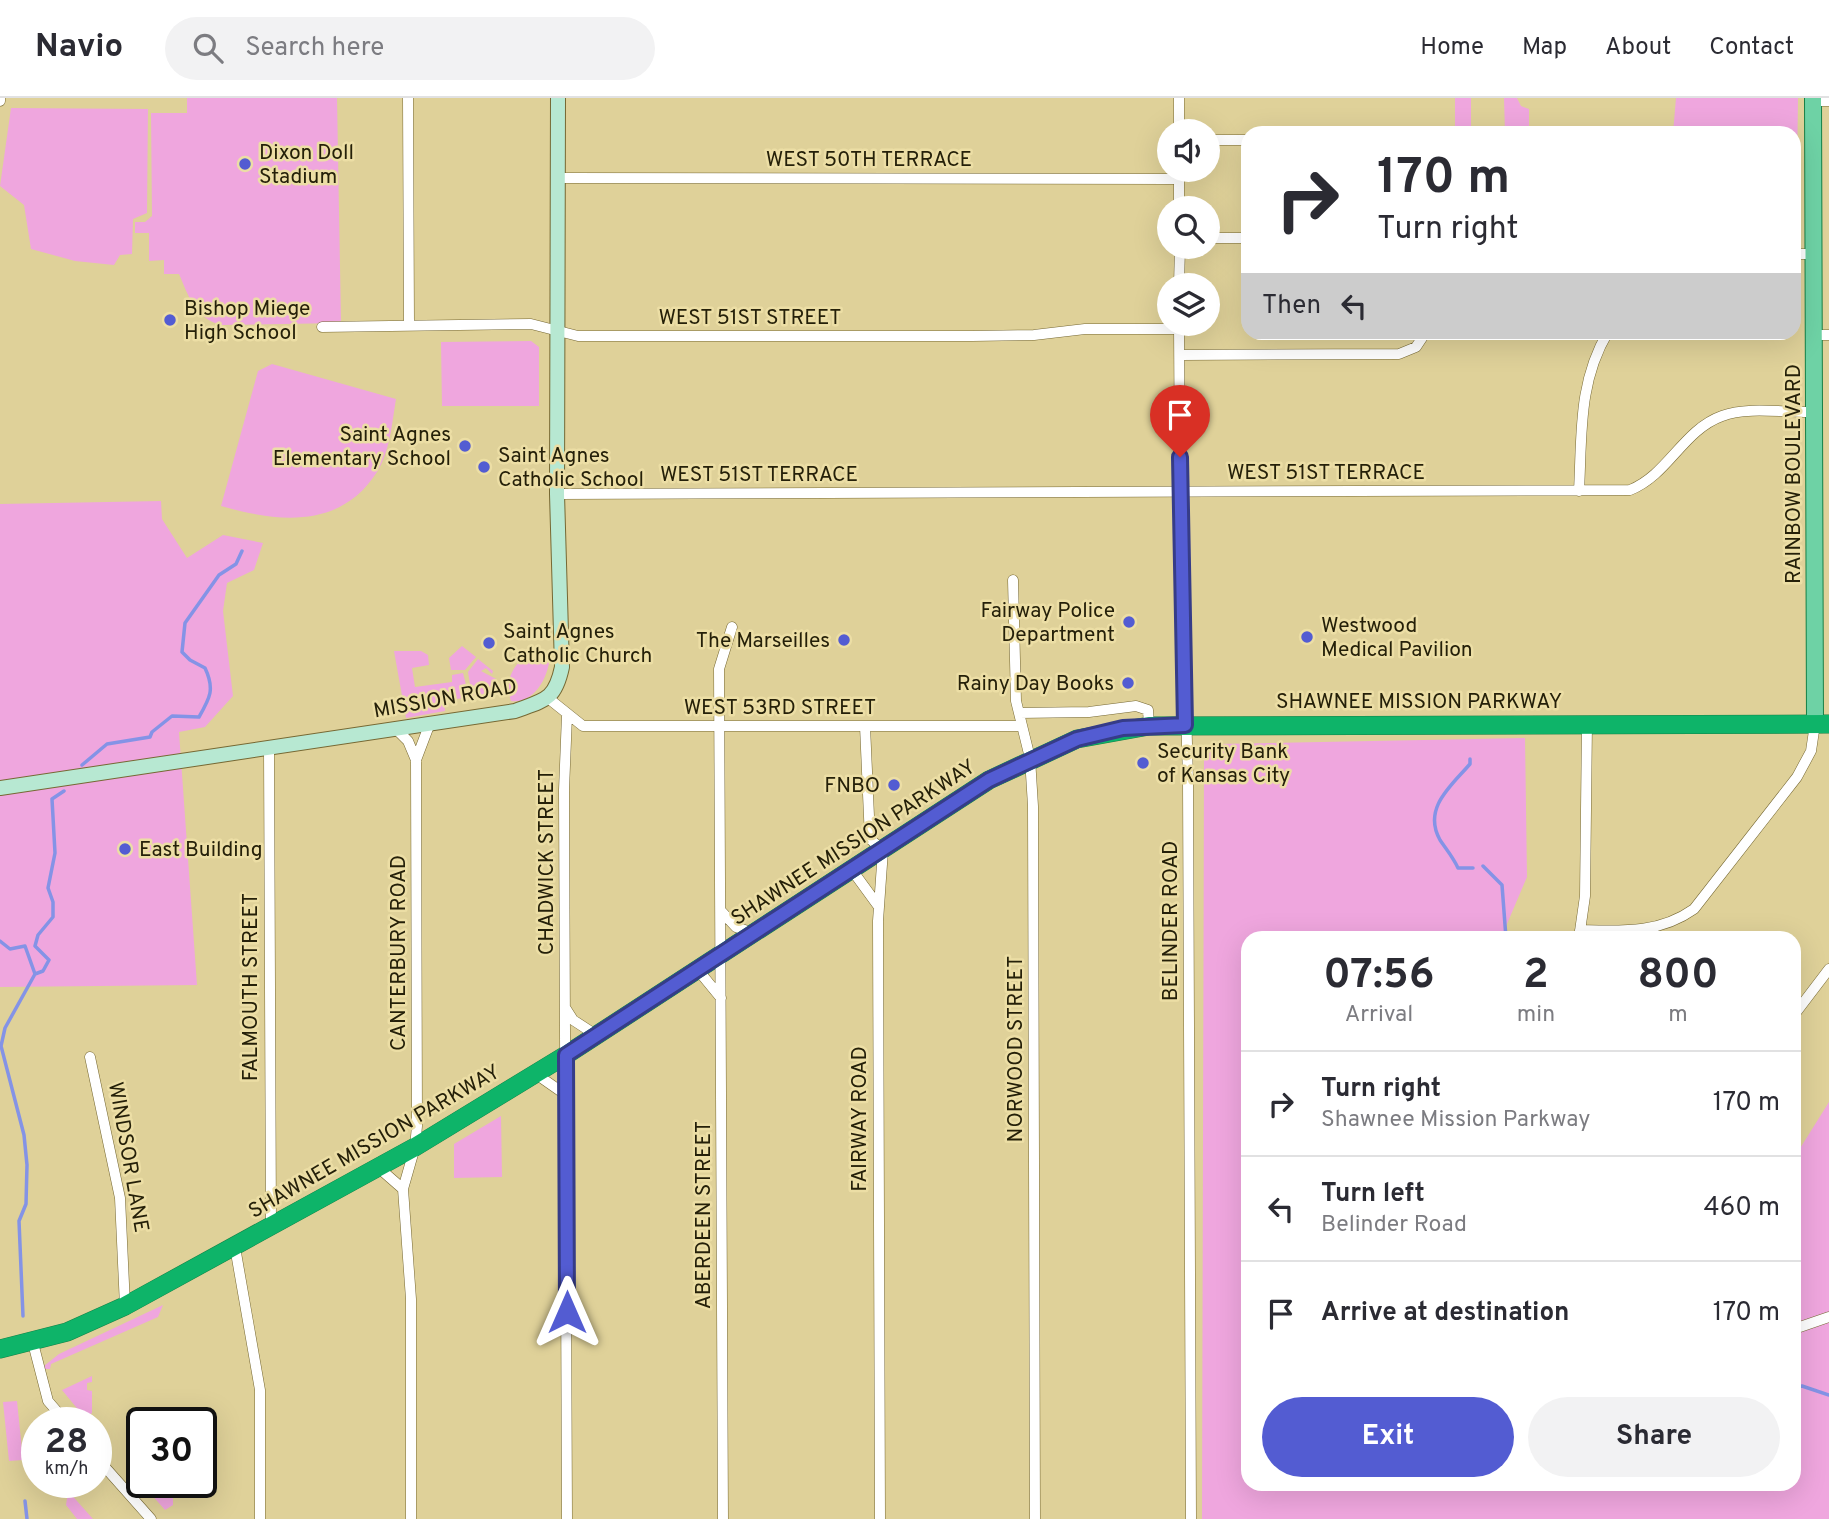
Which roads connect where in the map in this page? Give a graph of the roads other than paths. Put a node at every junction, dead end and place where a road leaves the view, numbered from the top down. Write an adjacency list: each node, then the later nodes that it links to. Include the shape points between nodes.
1 (408, 98): 14 (street)
2 (558, 98): 9 (main road, MISSION ROAD)
3 (1179, 98): 5 (street)
4 (1818, 100): 13 (main road, RAINBOW BOULEVARD)
5 (1179, 119)
6 (1220, 140): 7 (street)
7 (1241, 140)
8 (1157, 175): 9 (street, WEST 50TH TERRACE)
9 (558, 178): 17 (main road, MISSION ROAD)
10 (1220, 238): 11 (street)
11 (1241, 238)
12 (1801, 254): 13 (street)
13 (1814, 254): 18 (main road, RAINBOW BOULEVARD)
14 (409, 325): 15 (street, WEST 51ST STREET); 17 (street, WEST 51ST STREET, via 531,324)
15 (323, 327)
16 (1157, 327): 17 (street, WEST 51ST STREET, via 972,336 578,336)
17 (559, 330): 26 (main road, MISSION ROAD)
18 (1821, 335): 23 (main road, RAINBOW BOULEVARD)
19 (1179, 336): 22 (street, BELINDER ROAD)
20 (1421, 340): 22 (street, via 1399,354)
21 (1604, 340): 24 (street, via 1584,393)
22 (1180, 355): 25 (street, BELINDER ROAD)
23 (1814, 412): 24 (street, WEST 51ST TERRACE, via 1719,417 1692,436 1645,484 1630,490); 34 (main road, RAINBOW BOULEVARD)
24 (1579, 491): 25 (street, WEST 51ST TERRACE)
25 (1180, 492): 26 (street, WEST 51ST TERRACE); 35 (street, BELINDER ROAD)
26 (557, 494): 29 (main road, MISSION ROAD, via 562,667 558,685)
27 (1013, 580): 30 (street, NORWOOD STREET)
28 (732, 627): 36 (street, ABERDEEN STREET, via 719,669)
29 (548, 698): 31 (street, WEST 53RD STREET); 32 (main road, MISSION ROAD, via 515,711)
30 (1019, 713): 38 (street, NORWOOD STREET); 39 (street, via 1136,706 1148,710)
31 (567, 715): 36 (street, WEST 53RD STREET, via 583,726); 57 (street, CHADWICK STREET)
32 (430, 723): 40 (main road, MISSION ROAD); 43 (street, CANTERBURY ROAD)
33 (1587, 723): 34 (highway, SHAWNEE MISSION PARKWAY); 35 (highway, SHAWNEE MISSION PARKWAY); 49 (street, via 1585,896)
34 (1822, 724): 50 (street, via 1797,777 1694,909 1658,928)
35 (1185, 725): 39 (highway, SHAWNEE MISSION PARKWAY); 82 (street, BELINDER ROAD)
36 (719, 726): 37 (street, WEST 53RD STREET); 48 (street, ABERDEEN STREET)
37 (865, 726): 38 (street, WEST 53RD STREET); 45 (street, via 870,839)
38 (1022, 726): 42 (street, NORWOOD STREET)
39 (1149, 726): 42 (highway, SHAWNEE MISSION PARKWAY, via 1077,739)
40 (395, 728): 41 (main road, MISSION ROAD); 43 (street, via 408,741)
41 (269, 747): 44 (main road, MISSION ROAD); 66 (street, FALMOUTH STREET)
42 (1030, 758): 45 (highway, SHAWNEE MISSION PARKWAY); 81 (street, NORWOOD STREET)
43 (416, 760): 63 (street, CANTERBURY ROAD)
44 (0, 788)
45 (883, 850): 46 (highway, SHAWNEE MISSION PARKWAY); 47 (street, FAIRWAY ROAD)
46 (852, 870): 47 (street); 51 (highway, SHAWNEE MISSION PARKWAY)
47 (879, 907): 80 (street, FAIRWAY ROAD)
48 (722, 911): 51 (street, via 734,926); 52 (street, ABERDEEN STREET)
49 (1579, 931)
50 (1618, 931)
51 (754, 934): 52 (highway, SHAWNEE MISSION PARKWAY)
52 (722, 954): 54 (highway, SHAWNEE MISSION PARKWAY); 55 (street, ABERDEEN STREET)
53 (1829, 969): 56 (street)
54 (698, 970): 55 (street); 58 (highway, SHAWNEE MISSION PARKWAY)
55 (722, 999): 79 (street, ABERDEEN STREET)
56 (1801, 1006)
57 (565, 1009): 58 (street); 59 (street, CHADWICK STREET)
58 (596, 1035): 59 (highway, SHAWNEE MISSION PARKWAY)
59 (566, 1055): 61 (highway, SHAWNEE MISSION PARKWAY); 62 (street, CHADWICK STREET)
60 (90, 1057): 68 (street, WINDSOR LANE, via 120,1198)
61 (536, 1073): 62 (street); 63 (highway, SHAWNEE MISSION PARKWAY)
62 (566, 1095): 78 (street, CHADWICK STREET)
63 (415, 1147): 64 (highway, SHAWNEE MISSION PARKWAY); 65 (street, CANTERBURY ROAD)
64 (379, 1168): 65 (street); 66 (highway, SHAWNEE MISSION PARKWAY)
65 (403, 1189): 77 (street, via 411,1299)
66 (271, 1227): 67 (highway, SHAWNEE MISSION PARKWAY)
67 (235, 1247): 68 (highway, SHAWNEE MISSION PARKWAY); 76 (street, via 260,1390)
68 (125, 1306): 71 (highway, SHAWNEE MISSION PARKWAY)
69 (1829, 1317): 70 (street)
70 (1801, 1327)
71 (33, 1343): 72 (highway, SHAWNEE MISSION PARKWAY); 73 (street)
72 (0, 1349)
73 (53, 1407)
74 (112, 1475): 75 (street)
75 (151, 1519)
76 (260, 1519)
77 (411, 1519)
78 (567, 1519)
79 (723, 1519)
80 (880, 1519)
81 (1035, 1519)
82 (1191, 1519)

